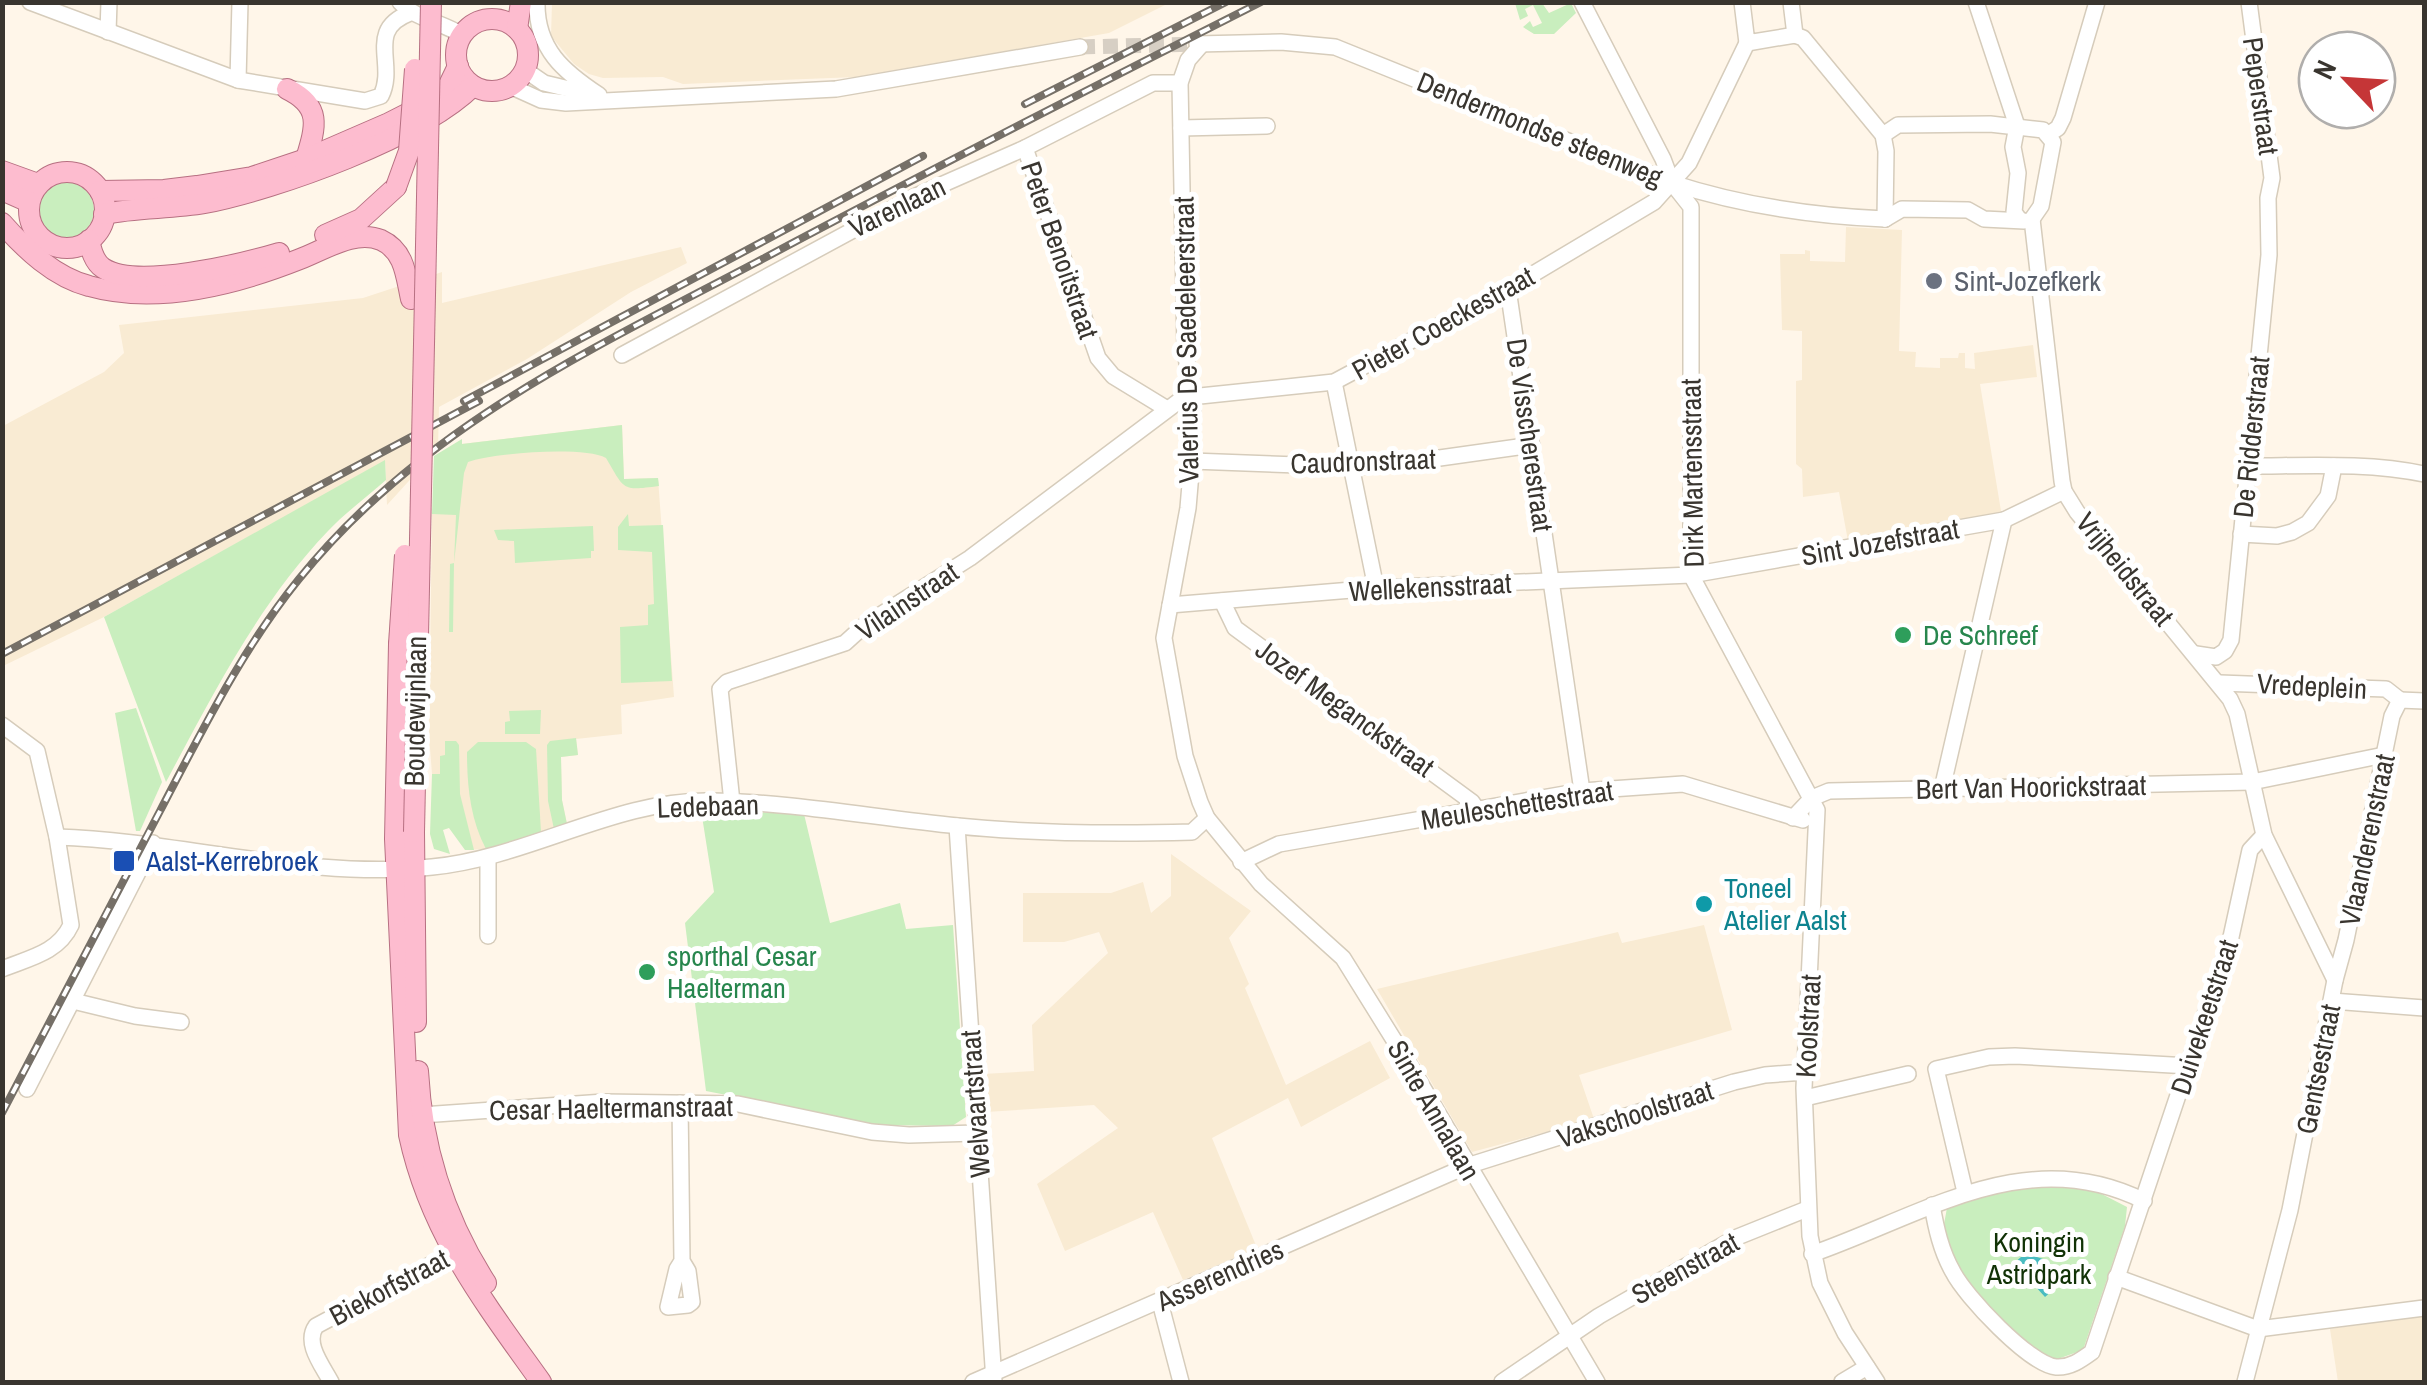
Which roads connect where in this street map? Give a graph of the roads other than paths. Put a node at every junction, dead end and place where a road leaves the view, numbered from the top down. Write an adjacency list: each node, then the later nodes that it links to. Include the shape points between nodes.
1 (30, 2): 17 (street)
2 (109, 2): 17 (street)
3 (240, 2): 24 (street)
4 (431, 2): 92 (main road, Boudewijnlaan, bridge)
5 (506, 2): 15 (main road)
6 (521, 2): 16 (main road)
7 (537, 2): 31 (street, via 553,59)
8 (1582, 2): 42 (street, Dirk Martensstraat)
9 (1742, 2): 20 (street)
10 (1791, 2): 19 (street)
11 (1976, 2): 34 (street, Vrijheidstraat)
12 (2098, 2): 36 (street, via 2063,118)
13 (2249, 2): 44 (street, Peperstraat)
14 (409, 6): 18 (street); 29 (main road, Boudewijnlaan, bridge); 30 (street, via 384,41 381,96 365,101)
15 (492, 20): 16 (main road); 18 (main road)
16 (517, 30): 23 (main road, via 526,46)
17 (108, 32): 24 (street)
18 (462, 35): 22 (main road)
19 (1795, 35): 20 (street); 37 (street)
20 (1747, 43): 42 (street, Pieter Coeckestraat, via 1689,163)
21 (1080, 47): 32 (street, via 847,88)
22 (458, 66): 26 (main road); 38 (main road, via 444,95)
23 (525, 70): 27 (main road); 31 (street, via 544,83)
24 (238, 80): 28 (street)
25 (1180, 83): 35 (street, Valerius De Saedeleerstraat); 39 (street, Varenlaan, via 1153,82); 42 (street, Dendermondse steenweg, via 1199,44 1334,47)
26 (473, 86): 27 (main road); 48 (main road, via 452,107 310,172 203,203)
27 (510, 86): 32 (street, via 547,102)
28 (287, 89): 30 (street); 40 (main road, via 314,114)
29 (414, 93): 53 (main road, Boudewijnlaan, bridge, via 409,151 396,187 361,220 279,253 170,275 100,266); 57 (main road, Boudewijnlaan, bridge)
30 (315, 94): 38 (main road)
31 (599, 96): 32 (street)
32 (629, 100)
33 (1267, 126): 35 (street)
34 (2017, 126): 36 (street); 37 (street, via 1898,125); 47 (street, Vrijheidstraat)
35 (1181, 128): 60 (street, Valerius De Saedeleerstraat)
36 (2049, 134): 51 (street, via 2054,142 2041,206)
37 (1882, 135): 49 (street)
38 (336, 146): 40 (main road)
39 (1025, 148): 58 (street, Varenlaan, via 901,204); 61 (street, Peter Benoitstraat, via 1098,358 1113,376)
40 (306, 159): 45 (main road, via 197,186)
41 (2, 171): 46 (main road)
42 (1672, 183): 49 (street, Dendermondse steenweg, via 1768,209); 55 (street, Pieter Coeckestraat, via 1654,202); 71 (street, Dirk Martensstraat, via 1691,208)
43 (2, 190): 46 (main road)
44 (2270, 190): 64 (street, De Ridderstraat)
45 (100, 191): 46 (main road, via 90,180 64,172); 48 (main road)
46 (34, 193): 54 (main road, via 34,229)
47 (2015, 201): 50 (street); 51 (street, Vrijheidstraat, via 2014,212)
48 (104, 214): 53 (main road)
49 (1885, 219): 50 (street, Dendermondse steenweg, via 1902,209 1968,210)
50 (1984, 219): 51 (street, Dendermondse steenweg)
51 (2026, 219): 68 (street, Vrijheidstraat)
52 (2, 223): 56 (main road, via 61,274)
53 (89, 240): 54 (main road)
54 (54, 246): 56 (main road, via 79,272)
55 (1508, 289): 59 (street, Pieter Coeckestraat); 62 (street, De Visscherestraat)
56 (113, 290): 57 (main road, Boudewijnlaan, via 240,280 365,236 400,256)
57 (411, 298): 92 (main road, Boudewijnlaan, bridge)
58 (622, 354)
59 (1334, 382): 60 (street, Pieter Coeckestraat); 66 (street)
60 (1190, 398): 61 (street); 63 (street, Valerius De Saedeleerstraat)
61 (1166, 408): 86 (street, Vilainstraat, via 1067,488 845,642 726,682 720,702)
62 (1532, 445): 66 (street, Caudronstraat); 72 (street, De Visscherestraat)
63 (1192, 461): 66 (street, Caudronstraat); 75 (street, Valerius De Saedeleerstraat)
64 (2248, 466): 65 (street); 70 (street, De Ridderstraat)
65 (2334, 466): 67 (street); 70 (street, via 2328,496 2308,523 2276,536)
66 (1352, 467): 73 (street)
67 (2424, 474)
68 (2064, 491): 69 (street, Sint Jozefstraat); 76 (street, Vrijheidstraat)
69 (2004, 520): 71 (street, Sint Jozefstraat); 83 (street)
70 (2241, 534): 76 (street, De Ridderstraat, via 2230,643 2216,657)
71 (1691, 576): 72 (street, Wellekensstraat); 85 (street, Dirk Martensstraat)
72 (1551, 582): 73 (street, Wellekensstraat); 84 (street, De Visscherestraat)
73 (1376, 588): 74 (street, Wellekensstraat)
74 (1222, 601): 75 (street, Wellekensstraat); 87 (street, Jozef Meganckstraat, via 1235,628)
75 (1170, 604): 88 (street, Valerius De Saedeleerstraat, via 1164,638 1185,756)
76 (2196, 654): 77 (street, Vrijheidstraat)
77 (2220, 683): 78 (street, Vredeplein, via 2386,689); 82 (street, Vrijheidstraat, via 2237,714)
78 (2400, 700): 79 (street, Vredeplein); 81 (street, Vlaanderenstraat)
79 (2424, 701)
80 (5, 730): 94 (street, via 37,751)
81 (2384, 755): 82 (street); 101 (street, Vlaanderenstraat)
82 (2252, 782): 83 (street, Bert Van Hoorickstraat); 93 (street, Gentsestraat)
83 (1942, 788): 85 (street, Bert Van Hoorickstraat, via 1829,791)
84 (1582, 791): 87 (street, Meuleschettestraat); 89 (street, Meuleschettestraat, via 1683,784)
85 (1812, 798): 89 (street); 90 (street, Koolstraat)
86 (732, 802): 91 (street, Ledebaan); 96 (street, Ledebaan, via 653,806)
87 (1477, 809): 97 (street, Meuleschettestraat, via 1279,844)
88 (1207, 818): 91 (street, Ledebaan, via 1192,832 1047,834); 97 (street, Valerius De Saedeleerstraat)
89 (1794, 818): 90 (street, Meuleschettestraat)
90 (1817, 823): 107 (street, Koolstraat)
91 (957, 826): 113 (street, Welvaartstraat)
92 (404, 832): 98 (main road, Boudewijnlaan)
93 (2264, 834): 101 (street, Gentsestraat); 106 (street, Duivekeetstraat, via 2250,850 2231,936)
94 (57, 838): 95 (street, Ledebaan); 100 (street, via 70,925 51,950)
95 (153, 843): 98 (street, Ledebaan, via 326,867); 102 (street)
96 (488, 858): 98 (street, Ledebaan); 99 (street)
97 (1242, 862): 114 (street, Sinte Annalaan, via 1343,958)
98 (405, 869): 112 (main road, Boudewijnlaan); 119 (main road, Boudewijnlaan, via 408,1135 420,1179)
99 (488, 936)
100 (2, 968)
101 (2335, 980): 103 (street, Gentsestraat)
102 (74, 1001): 105 (street); 109 (street)
103 (2332, 1001): 104 (street); 125 (street, Gentsestraat, via 2290,1210)
104 (2424, 1008)
105 (181, 1022)
106 (2189, 1066): 115 (street, via 2014,1056 1936,1068); 116 (street, Duivekeetstraat)
107 (1805, 1072): 110 (street, Koolstraat); 114 (street, Vakschoolstraat, via 1734,1082)
108 (1908, 1074): 110 (street)
109 (26, 1089)
110 (1805, 1098): 118 (street, Koolstraat)
111 (680, 1103): 112 (street, Cesar Haeltermanstraat); 113 (street, Cesar Haeltermanstraat, via 738,1104 909,1136); 121 (street)
112 (422, 1115): 119 (main road, Boudewijnlaan)
113 (976, 1133): 128 (street, Welvaartstraat)
114 (1467, 1166): 123 (street, Asserendries); 126 (street, Sinte Annalaan)
115 (1965, 1192): 116 (street, via 2064,1179); 117 (street)
116 (2144, 1201): 122 (street, Duivekeetstraat)
117 (1932, 1204): 120 (street); 122 (street, Duivekeetstraat, via 1942,1250 1962,1288 1996,1324 2054,1367 2076,1364 2092,1352)
118 (1808, 1208): 120 (street, Koolstraat); 126 (street, Steenstraat, via 1735,1238)
119 (458, 1250): 129 (street, Biekorfstraat, via 316,1326 312,1343); 130 (main road, Boudewijnlaan); 131 (main road, Boudewijnlaan)
120 (1812, 1254): 127 (street, Koolstraat, via 1820,1283)
121 (682, 1261)
122 (2116, 1277): 125 (street)
123 (1160, 1302): 128 (street, Asserendries); 133 (street)
124 (2424, 1308): 125 (street)
125 (2258, 1329): 138 (street, Gentsestraat)
126 (1568, 1338): 134 (street, Steenstraat); 135 (street, Sinte Annalaan)
127 (1867, 1368): 136 (street); 137 (street, Koolstraat)
128 (994, 1378): 132 (street, Asserendries)
129 (331, 1382)
130 (541, 1382)
131 (557, 1382)
132 (973, 1382)
133 (1181, 1382)
134 (1502, 1382)
135 (1596, 1382)
136 (1842, 1382)
137 (1877, 1382)
138 (2245, 1382)

